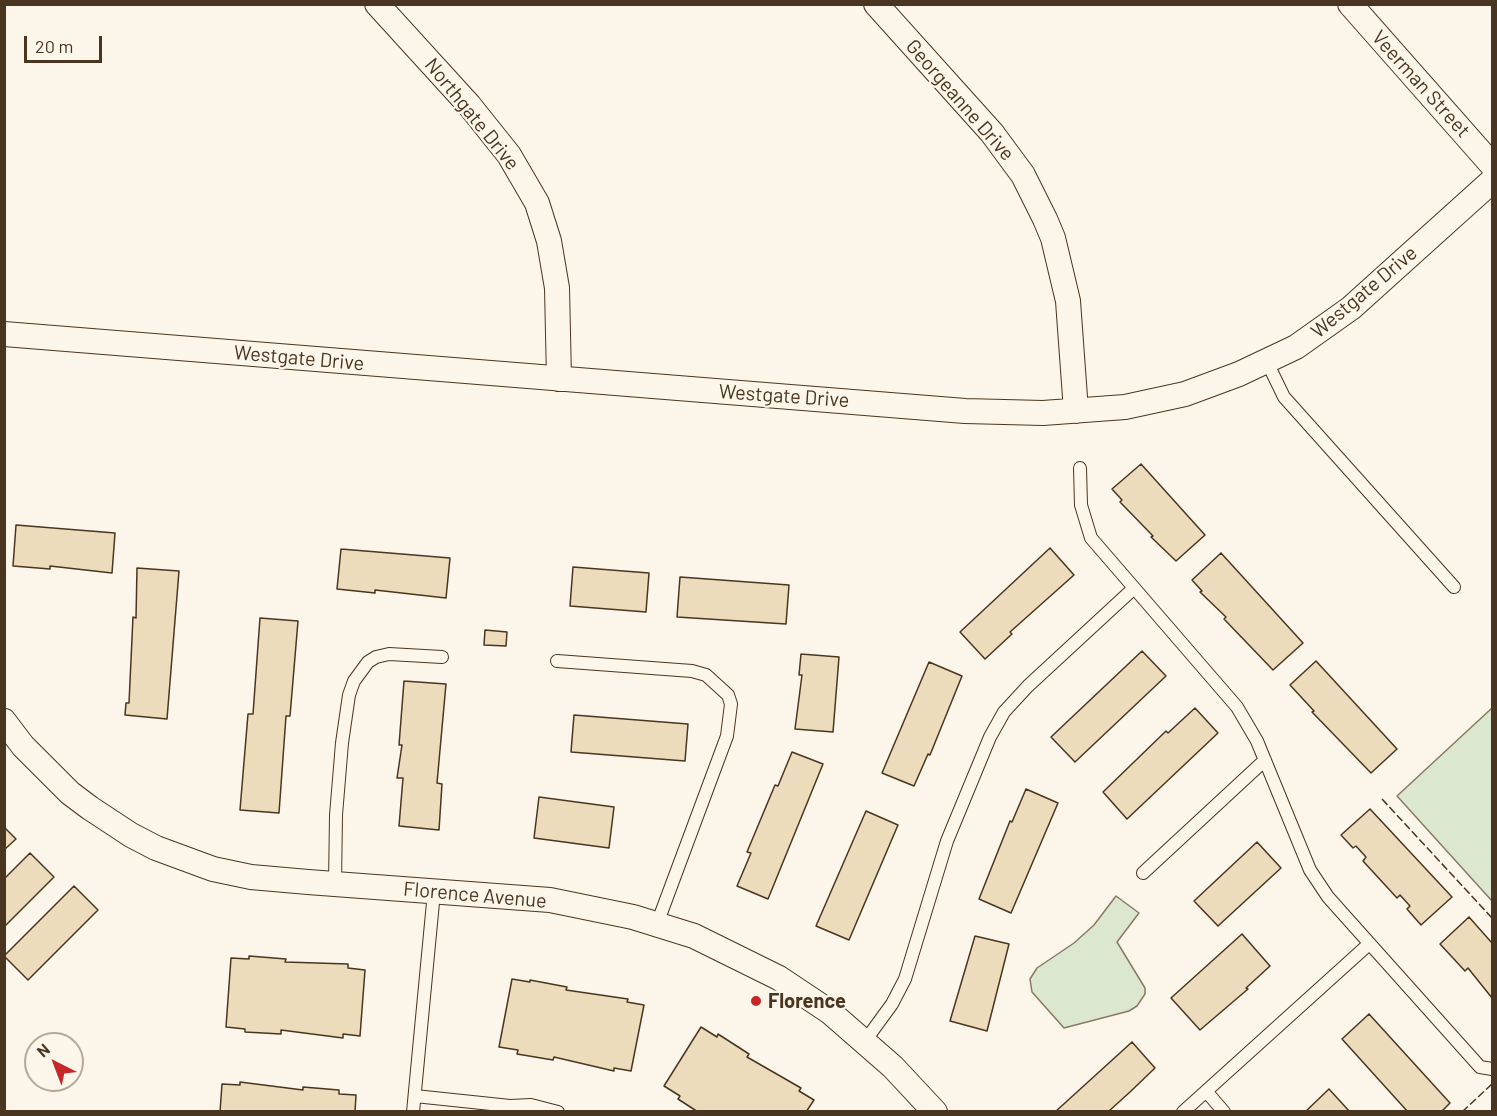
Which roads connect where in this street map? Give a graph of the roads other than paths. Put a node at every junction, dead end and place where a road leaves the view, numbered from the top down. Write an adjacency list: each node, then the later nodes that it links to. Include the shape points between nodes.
1 (377, 4): 8 (street, Northgate Drive, via 509,155 537,203 556,280 560,314)
2 (876, 4): 9 (street, Georgeanne Drive, via 992,133 1023,175 1045,219 1068,302)
3 (1355, 6): 4 (street, Veerman Street)
4 (1492, 165)
5 (1492, 181): 7 (street, Westgate Drive, via 1351,308 1296,347)
6 (4, 334): 8 (street, Westgate Drive)
7 (1267, 362): 9 (street, Westgate Drive, via 1185,394 1125,407); 11 (lane, via 1284,397)
8 (558, 379): 9 (street, Westgate Drive, via 965,411)
9 (1076, 411)
10 (1080, 468): 12 (lane, via 1086,529)
11 (1454, 587)
12 (1133, 589): 16 (lane, via 1237,707); 22 (lane, via 1013,700 995,728 946,841 905,980)
13 (442, 657): 18 (lane, via 376,657 354,681 341,753)
14 (557, 662): 20 (lane, via 692,671 706,675 728,695 731,704 727,736)
15 (4, 721): 18 (street, Florence Avenue, via 70,793 139,840 213,869 251,877)
16 (1265, 759): 17 (lane); 21 (lane, via 1310,870 1328,897)
17 (1143, 873)
18 (335, 884): 19 (street, Florence Avenue)
19 (434, 892): 20 (street, Florence Avenue, via 550,900); 25 (lane)
20 (657, 924): 22 (street, Florence Avenue, via 727,951 779,978 830,1011)
21 (1370, 944): 23 (lane, via 1480,1067); 24 (lane)
22 (865, 1041): 29 (street, Florence Avenue)
23 (1492, 1069)
24 (1206, 1091): 30 (lane); 31 (lane)
25 (415, 1096): 26 (lane); 27 (lane)
26 (510, 1109): 28 (lane, via 531,1105)
27 (413, 1112)
28 (558, 1112)
29 (935, 1112)
30 (1183, 1112)
31 (1224, 1112)

